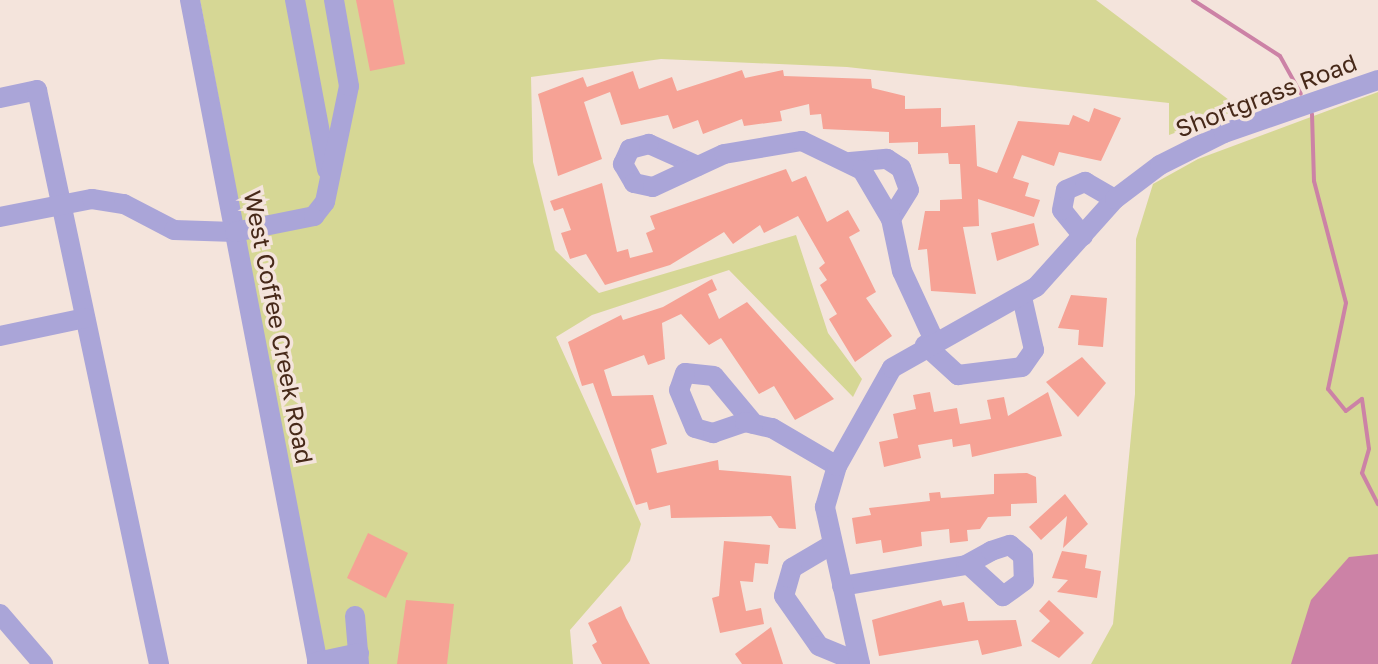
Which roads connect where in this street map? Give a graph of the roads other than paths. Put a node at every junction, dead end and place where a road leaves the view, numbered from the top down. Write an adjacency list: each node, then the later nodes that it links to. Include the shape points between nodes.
1 (190, 0): 13 (street, West Coffee Creek Road)
2 (295, 0): 8 (street)
3 (334, 0): 8 (street, via 349,86)
4 (1378, 80): 9 (street, Shortgrass Road, via 1224,133)
5 (0, 98): 10 (street, via 37,90)
6 (850, 162): 7 (street, via 802,141 765,144); 12 (street); 12 (street, via 887,159 901,168 909,190)
7 (698, 166)
8 (329, 182): 13 (street, via 314,216)
9 (1115, 199): 14 (street, Shortgrass Road); 14 (street, via 1085,182 1066,190 1062,210)
10 (59, 204): 11 (street); 13 (street, via 92,199 124,204 174,230); 16 (street)
11 (0, 217)
12 (891, 219): 18 (street, via 902,271)
13 (235, 232): 27 (street, West Coffee Creek Road)
14 (1083, 236): 15 (street, Shortgrass Road)
15 (1022, 297): 18 (street, Shortgrass Road); 18 (street, via 1034,350 1022,367 958,375)
16 (85, 318): 17 (street); 29 (street)
17 (0, 336)
18 (930, 342): 20 (street, Shortgrass Road, via 892,368 871,395)
19 (754, 424): 20 (street)
20 (837, 466): 21 (street, Shortgrass Road, via 825,507)
21 (831, 545): 23 (street, Shortgrass Road); 30 (street, via 792,568 784,596 819,646)
22 (968, 564): 23 (street)
23 (842, 586): 30 (street, Shortgrass Road)
24 (0, 614): 28 (street)
25 (355, 616): 26 (street)
26 (359, 658): 27 (street)
27 (317, 663)
28 (43, 664)
29 (159, 664)
30 (860, 664)

